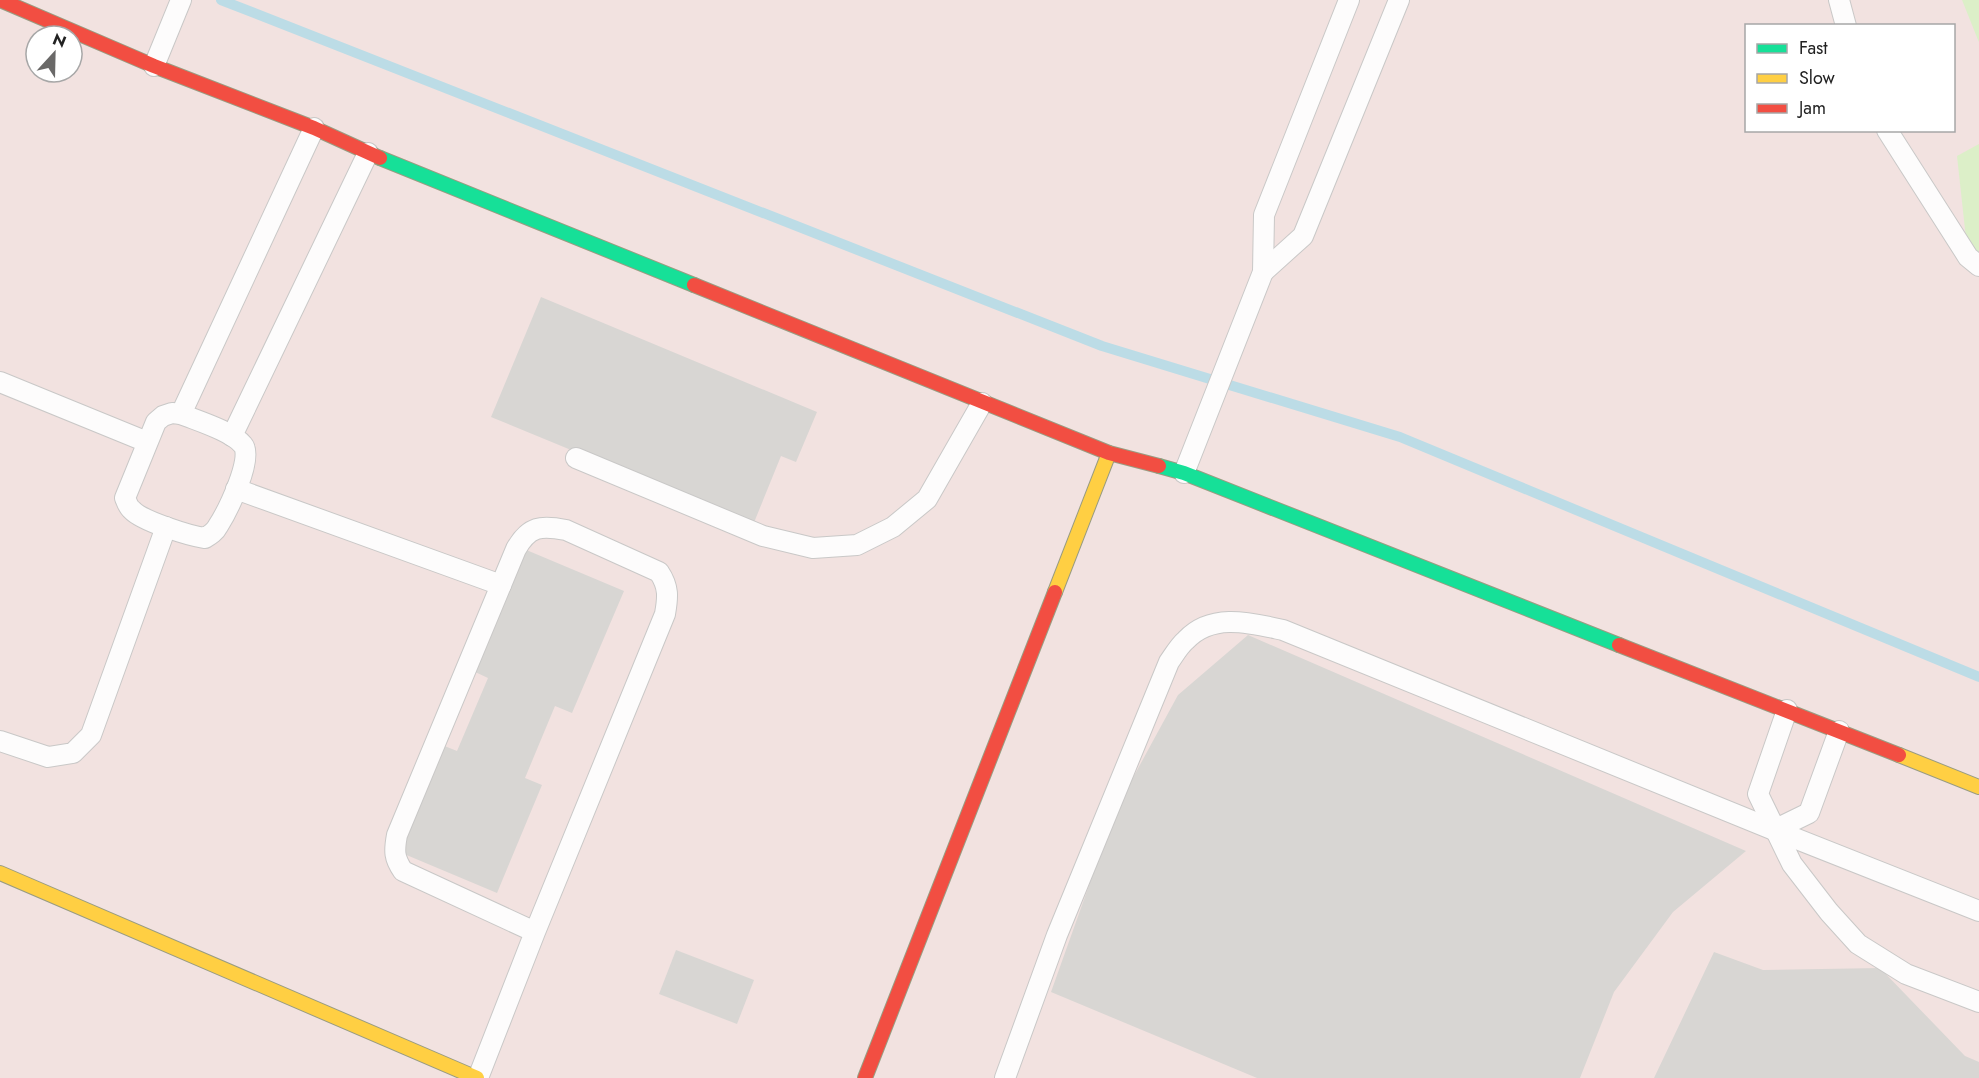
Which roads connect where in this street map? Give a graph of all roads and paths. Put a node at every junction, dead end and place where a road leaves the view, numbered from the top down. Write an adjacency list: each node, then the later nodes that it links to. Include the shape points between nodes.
1 (0, 0): 7 (street)
2 (1349, 0): 12 (lane, via 1264,215)
3 (1399, 0): 12 (lane, via 1303,236)
4 (1839, 0): 6 (lane)
5 (178, 6): 7 (lane)
6 (1845, 24)
7 (154, 66): 8 (street)
8 (314, 128): 10 (street); 15 (lane)
9 (1888, 132): 11 (lane, via 1968,257)
10 (368, 153): 14 (street); 16 (lane)
11 (1979, 266)
12 (1263, 272): 20 (lane)
13 (0, 382): 17 (lane)
14 (982, 403): 18 (street); 19 (lane, via 927,500 893,527 857,545 813,548 763,536)
15 (181, 414): 16 (lane); 17 (lane, via 163,416)
16 (232, 436): 21 (lane, via 247,450)
17 (147, 442): 22 (lane, via 125,498 133,512)
18 (1109, 453): 20 (street); 34 (street)
19 (576, 458)
20 (1184, 473): 24 (street)
21 (236, 489): 22 (lane, via 218,528 204,538); 23 (lane)
22 (166, 527): 26 (lane, via 91,735 73,753 48,757)
23 (501, 585): 31 (lane, via 397,835 394,851 404,871); 31 (lane, via 524,536 551,527 659,572 667,583 665,614)
24 (1787, 711): 25 (street); 28 (lane, via 1758,794)
25 (1839, 731): 27 (street); 28 (lane, via 1809,813)
26 (0, 741)
27 (1979, 787)
28 (1774, 830): 30 (lane); 32 (lane, via 1792,864 1858,944 1906,974); 35 (lane, via 1283,630 1244,621 1212,622 1186,638 1169,662 1057,935)
29 (0, 873): 33 (street)
30 (1979, 911)
31 (535, 932): 33 (lane)
32 (1979, 1002)
33 (477, 1078)
34 (865, 1078)
35 (1005, 1078)

